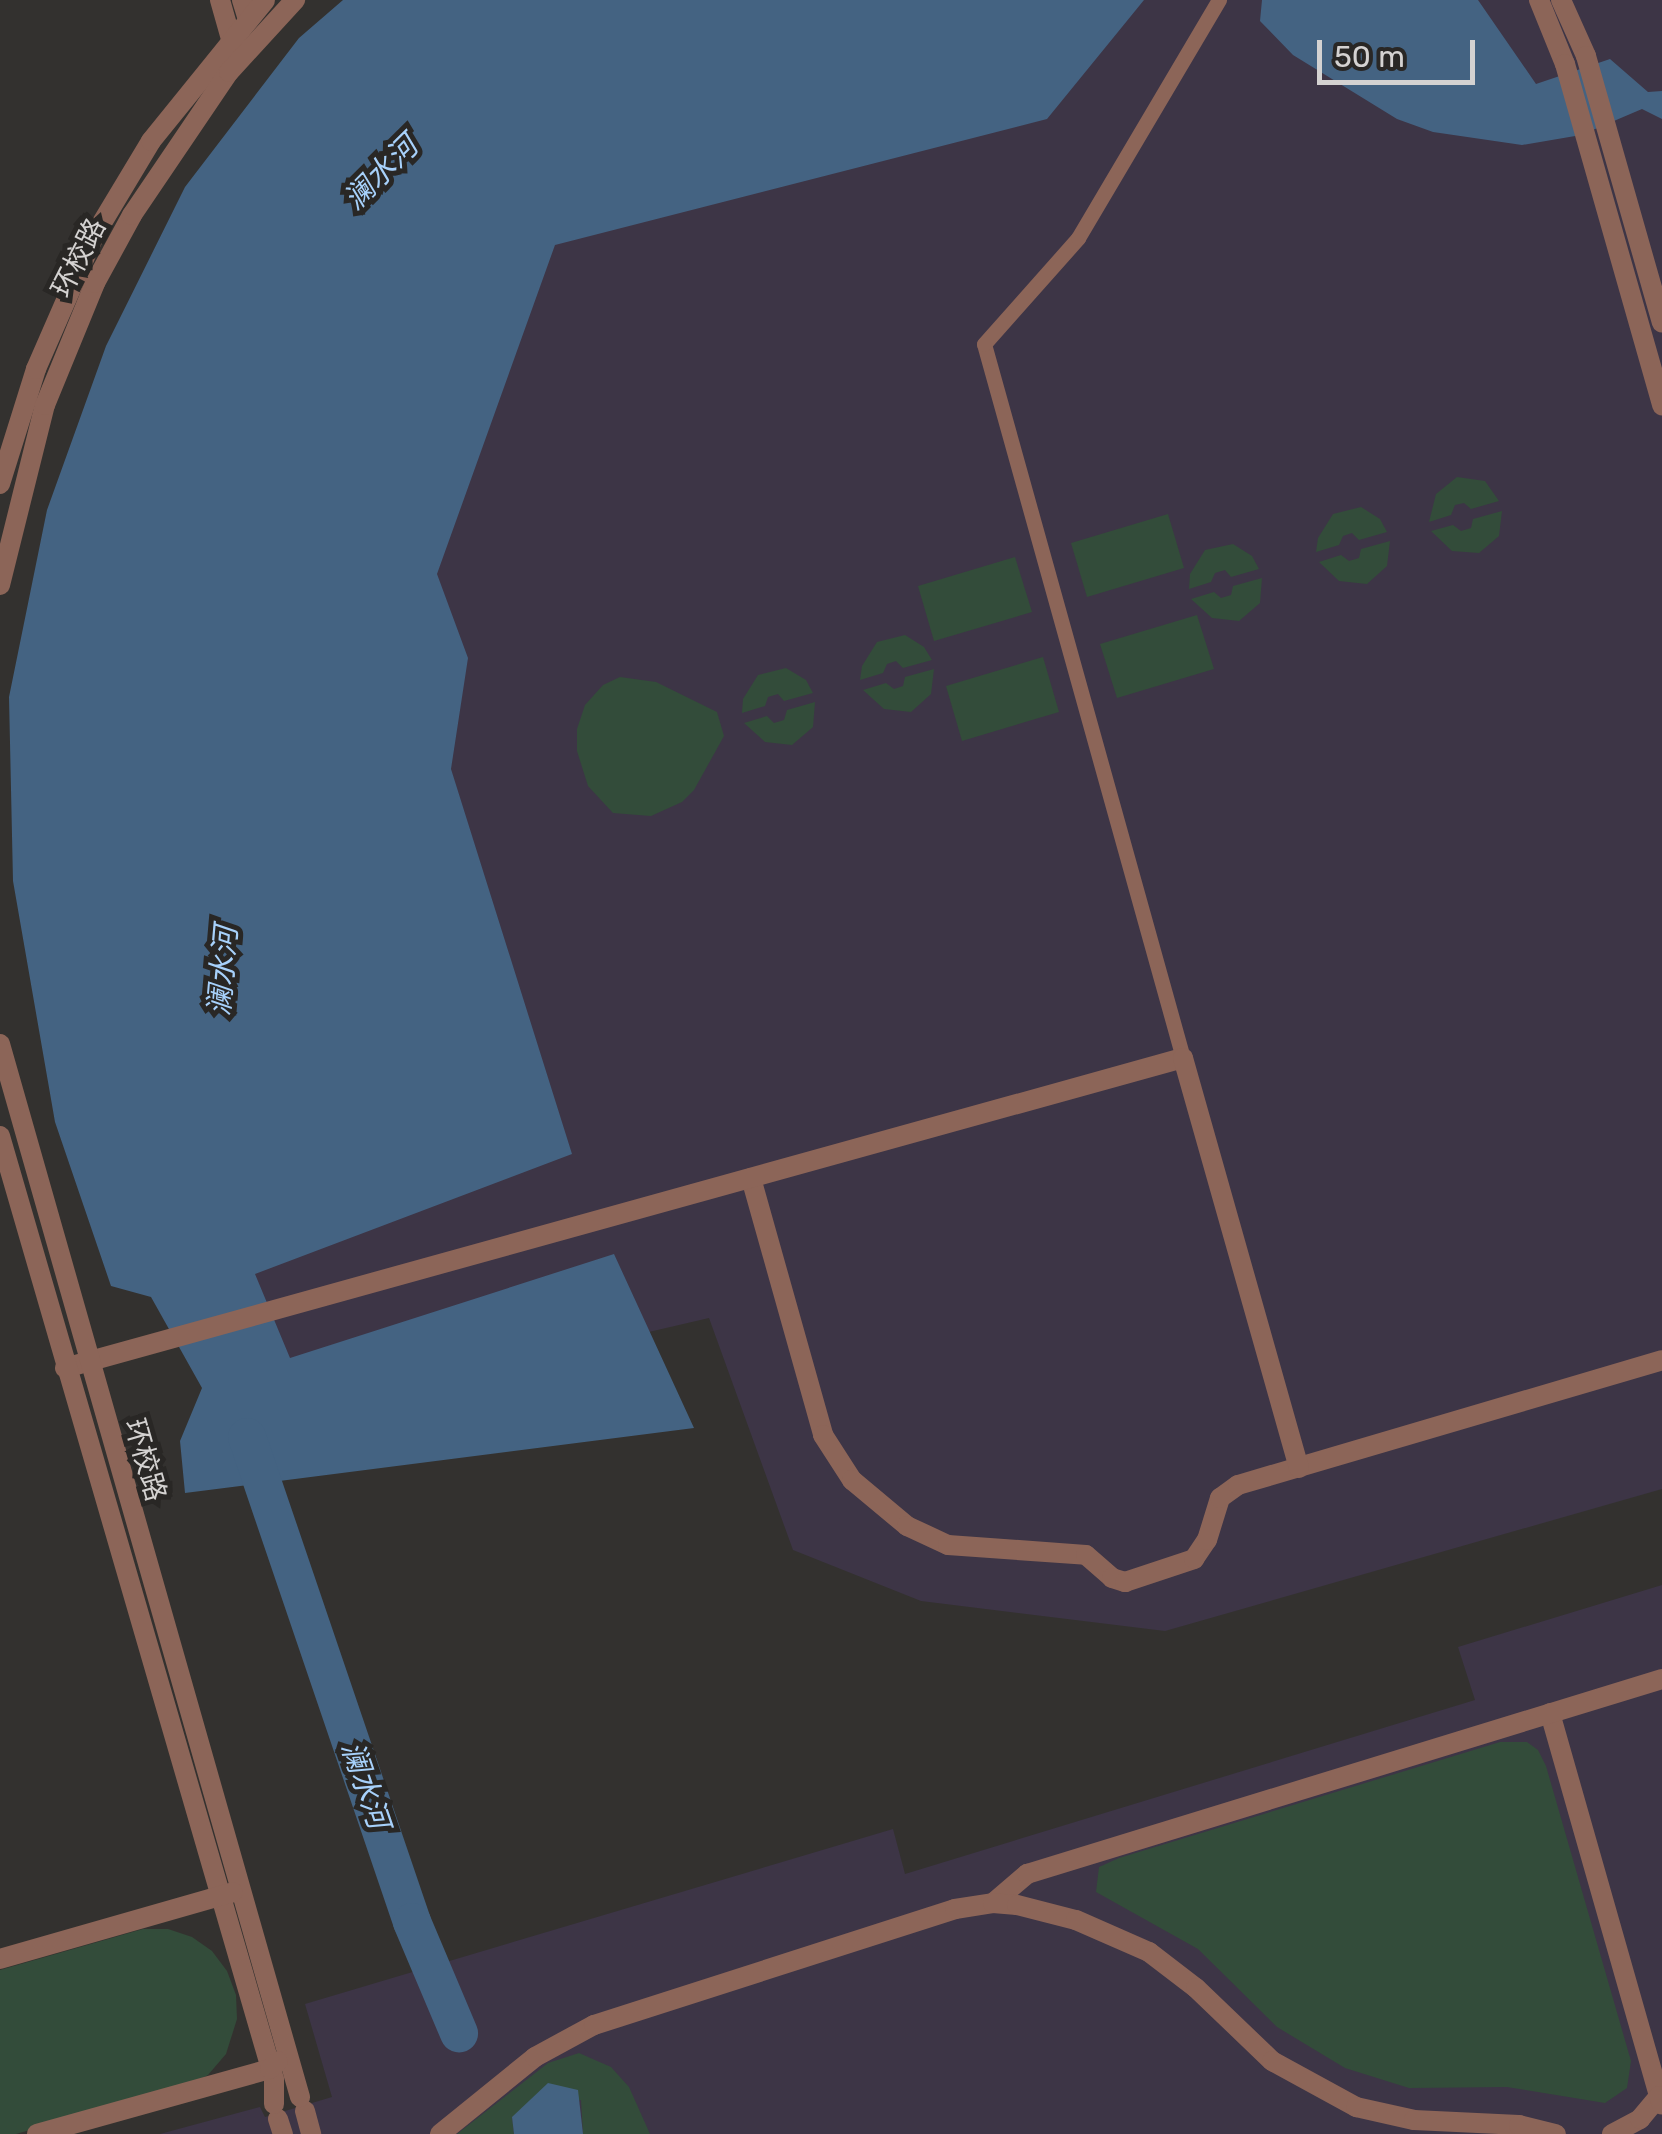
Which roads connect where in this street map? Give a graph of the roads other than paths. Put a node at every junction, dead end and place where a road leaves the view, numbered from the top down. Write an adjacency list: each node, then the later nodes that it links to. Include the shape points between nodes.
1 (220, 0): 8 (street)
2 (266, 0): 7 (street, 环校路)
3 (295, 0): 12 (street, 环校路, via 229,72 132,215 95,283 44,404)
4 (1219, 0): 14 (street, via 1078,238 984,344)
5 (1539, 0): 10 (street, via 1566,64)
6 (1561, 0): 9 (street, via 1586,56)
7 (245, 10): 8 (street, 环校路)
8 (231, 39): 11 (street, 环校路, via 152,141 94,236 36,369)
9 (1662, 322)
10 (1662, 405)
11 (0, 484)
12 (0, 586)
13 (0, 1044): 18 (street, 环校路)
14 (1183, 1058): 16 (street); 20 (street)
15 (0, 1136): 19 (street, 环校路)
16 (751, 1178): 18 (street); 20 (street, via 822,1436 866,1496 907,1526 968,1548 1086,1555 1125,1582 1194,1560 1228,1490)
17 (1662, 1360): 20 (street)
18 (89, 1362): 19 (street); 23 (street, 环校路)
19 (65, 1368): 23 (street, 环校路)
20 (1298, 1468)
21 (1662, 1679): 22 (street)
22 (1550, 1713): 24 (street, via 1028,1874); 28 (street)
23 (230, 1892): 25 (street); 26 (street, 环校路); 27 (street, 环校路)
24 (993, 1904): 32 (street, via 956,1909 594,2025 535,2057); 33 (street, via 1076,1920 1149,1952 1272,2061 1356,2107 1414,2120 1519,2125)
25 (0, 1960)
26 (286, 2053): 27 (street); 31 (street, 环校路)
27 (270, 2068): 29 (street, 环校路); 30 (street)
28 (1661, 2101): 34 (street)
29 (279, 2119)
30 (37, 2134)
31 (311, 2134)
32 (440, 2134)
33 (1556, 2134)
34 (1612, 2134)

